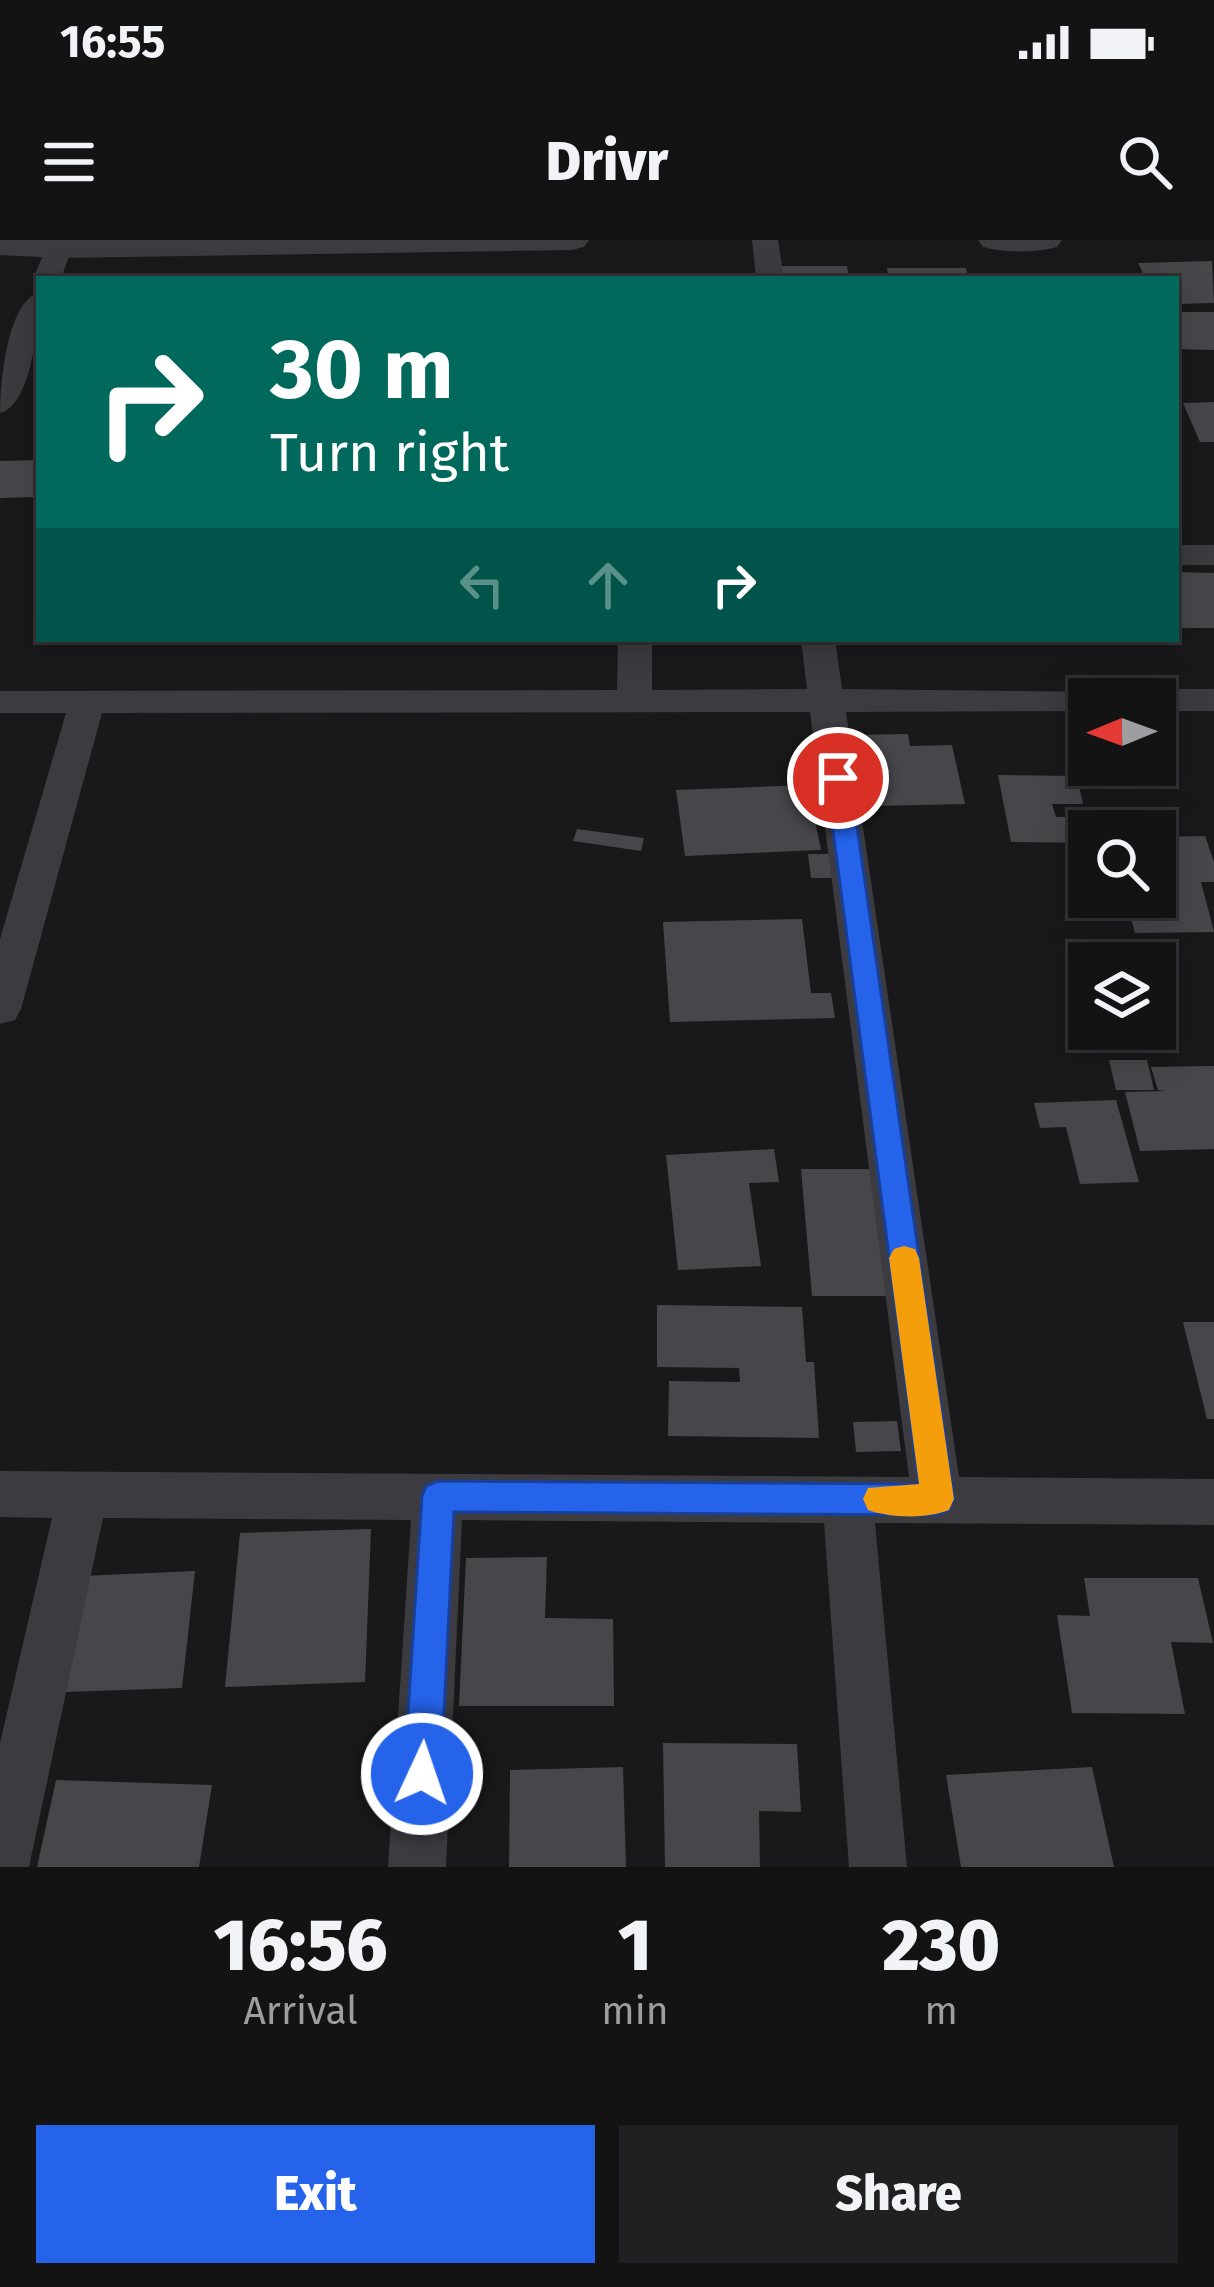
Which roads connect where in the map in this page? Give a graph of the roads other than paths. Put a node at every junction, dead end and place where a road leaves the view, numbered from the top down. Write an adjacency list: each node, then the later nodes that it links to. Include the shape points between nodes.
1 (572, 240): 5 (street)
2 (765, 240): 8 (street)
3 (995, 240): 4 (street)
4 (1045, 240)
5 (339, 242): 7 (street)
6 (9, 243): 7 (street)
7 (53, 264)
8 (770, 276)
9 (36, 309): 10 (street)
10 (0, 404)
11 (1179, 555): 12 (street)
12 (1214, 555)
13 (635, 642): 18 (street)
14 (818, 642): 19 (street)
15 (1068, 700): 19 (street)
16 (1176, 700): 17 (street)
17 (1214, 700)
18 (634, 701): 19 (street); 21 (street)
19 (827, 701): 27 (street)
20 (0, 702): 21 (street)
21 (87, 702): 22 (street)
22 (0, 1009)
23 (0, 1494): 24 (street)
24 (83, 1494): 25 (street); 29 (street)
25 (438, 1496): 26 (street); 30 (street)
26 (848, 1498): 27 (street); 31 (street)
27 (937, 1499): 28 (street)
28 (1214, 1502)
29 (0, 1867)
30 (417, 1867)
31 (878, 1867)

